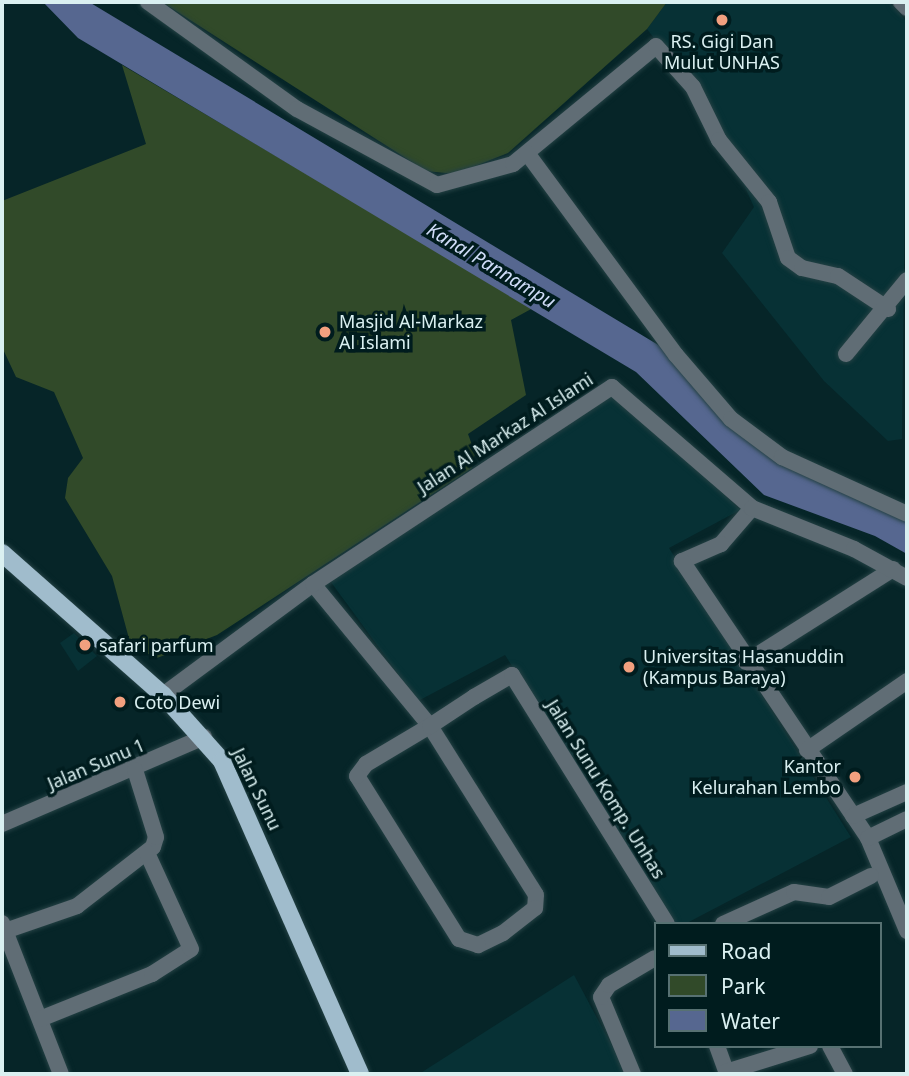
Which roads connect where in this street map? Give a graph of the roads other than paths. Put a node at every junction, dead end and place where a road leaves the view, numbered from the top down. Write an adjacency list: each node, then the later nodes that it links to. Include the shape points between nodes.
1 (148, 2): 4 (street, via 297,109 416,179 437,185 466,181)
2 (901, 2): 3 (street)
3 (907, 8)
4 (527, 153): 6 (street, via 656,46 693,87 719,140 769,202 779,242 793,264 838,276); 9 (street, via 670,347 732,419 782,457)
5 (907, 280): 6 (street)
6 (888, 309): 7 (street)
7 (846, 354)
8 (752, 508): 11 (street, Jalan Al Markaz Al Islami); 12 (street, Jalan Al Markaz Al Islami, via 612,387); 13 (street, via 721,544 682,561)
9 (907, 514)
10 (2, 554): 15 (main road, Jalan Sunu)
11 (900, 574): 13 (street)
12 (313, 584): 15 (street, Jalan Al Markaz Al Islami); 16 (street)
13 (746, 662): 18 (street)
14 (907, 681): 18 (street)
15 (163, 695): 17 (main road, Jalan Sunu)
16 (430, 726): 16 (street, via 366,764 358,780 459,939 484,944 530,913 536,895); 27 (street, Jalan Sunu Komp. Unhas, via 512,675)
17 (204, 737): 19 (street, Jalan Sunu 1); 38 (main road, Jalan Sunu, via 284,892)
18 (807, 750): 21 (street)
19 (135, 770): 23 (street, Jalan Sunu 1); 25 (street, via 156,837)
20 (907, 792): 21 (street)
21 (853, 816): 24 (street)
22 (907, 819): 24 (street)
23 (2, 824)
24 (869, 838): 30 (street)
25 (148, 853): 29 (street, via 77,906); 32 (street, via 191,949 152,974)
26 (872, 876): 28 (street, via 829,897 794,892)
27 (666, 922)
28 (727, 922)
29 (3, 927): 32 (street)
30 (907, 931)
31 (654, 959): 39 (street, via 609,985 601,997)
32 (40, 1019): 37 (street)
33 (718, 1048): 36 (street)
34 (804, 1048): 36 (street)
35 (831, 1048): 40 (street)
36 (727, 1073)
37 (61, 1074)
38 (360, 1074)
39 (633, 1074)
40 (845, 1074)

